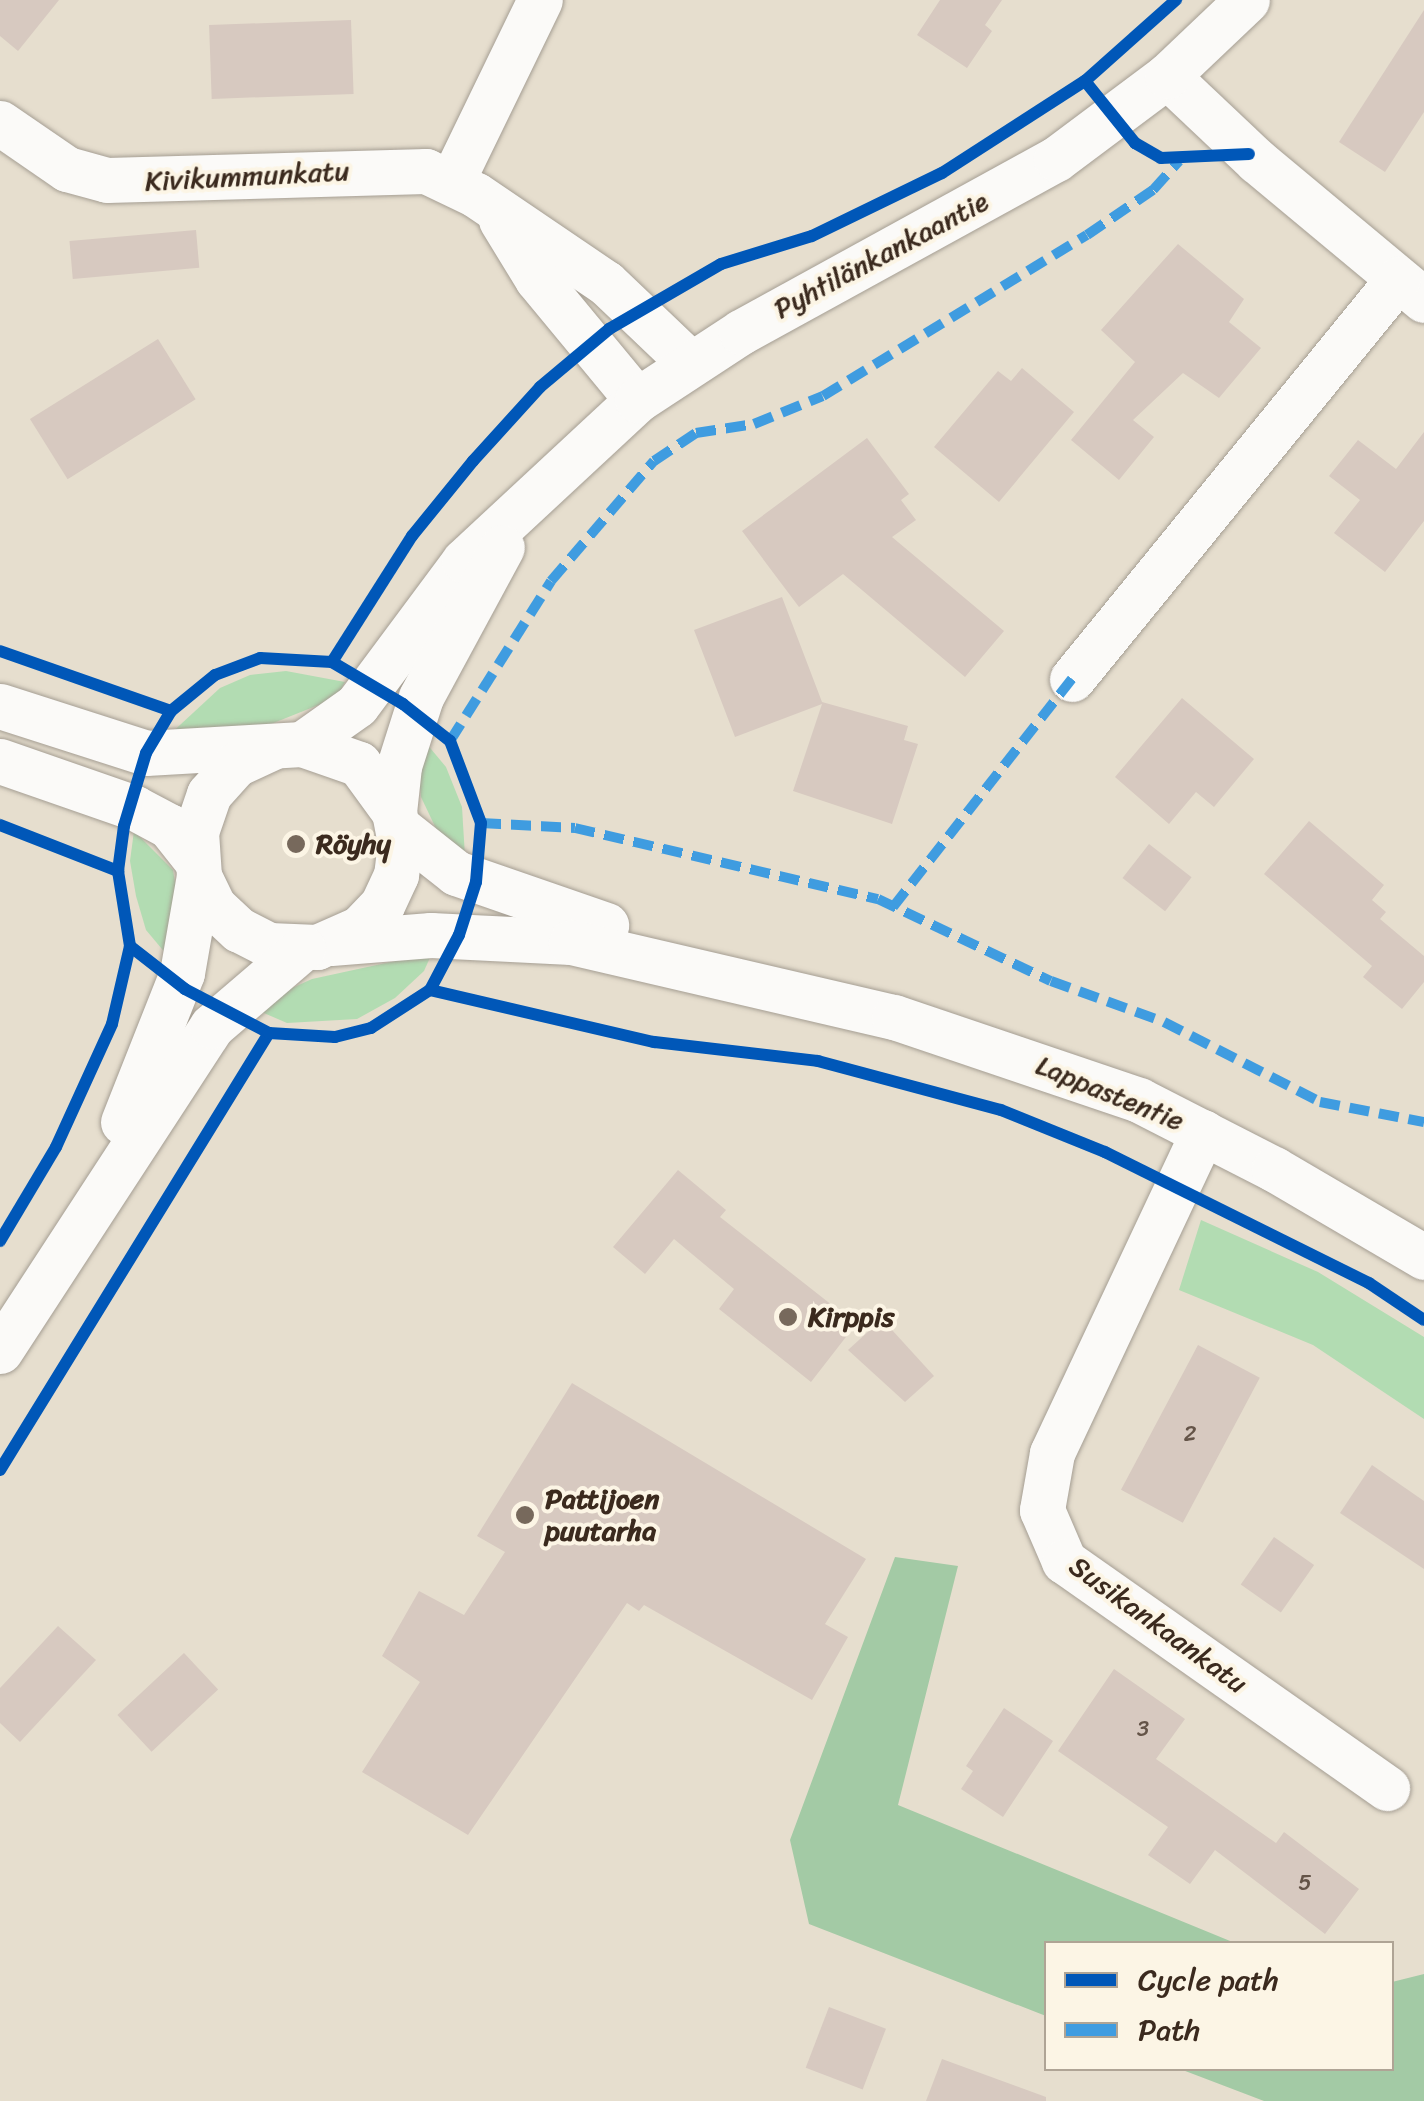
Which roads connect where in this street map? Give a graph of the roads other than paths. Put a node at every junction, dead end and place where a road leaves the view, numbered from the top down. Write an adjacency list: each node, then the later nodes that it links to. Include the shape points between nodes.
1 (540, 0): 5 (street)
2 (1248, 0): 3 (street, Pyhtilänkankaantie)
3 (1167, 76): 7 (street); 8 (street, Pyhtilänkankaantie, via 1056,159)
4 (0, 122): 5 (street, Kivikummunkatu, via 67,169 106,180 202,182 403,168)
5 (452, 181): 6 (street, Kivikummunkatu)
6 (497, 214): 8 (street, Kivikummunkatu, via 606,283); 9 (street, Kivikummunkatu, via 538,279)
7 (1411, 289): 11 (street)
8 (691, 364): 9 (street, Pyhtilänkankaantie)
9 (638, 400): 10 (street, Pyhtilänkankaantie)
10 (519, 514): 13 (street, Pyhtilänkankaantie, via 464,561 357,705); 15 (street, Pyhtilänkankaantie, via 421,697 399,766)
11 (1072, 679)
12 (0, 706): 13 (street, via 146,753)
13 (288, 745): 15 (street, via 358,764); 16 (street, via 236,764 209,794 198,819)
14 (0, 761): 16 (street, via 169,826)
15 (396, 820): 17 (street, via 390,890 360,928); 18 (street, Lappastentie, via 425,852 493,890)
16 (197, 868): 17 (street, via 214,907 239,930 270,945); 20 (street, via 182,973)
17 (317, 946): 18 (street, Lappastentie, via 505,935 571,942); 20 (street, via 212,1026)
18 (772, 984): 19 (street, Lappastentie, via 1009,1052)
19 (1204, 1132): 21 (street, Lappastentie); 23 (street, Susikankaankatu, via 1052,1453 1042,1510 1064,1561)
20 (99, 1195): 22 (street)
21 (1424, 1258)
22 (0, 1350)
23 (1387, 1788)

